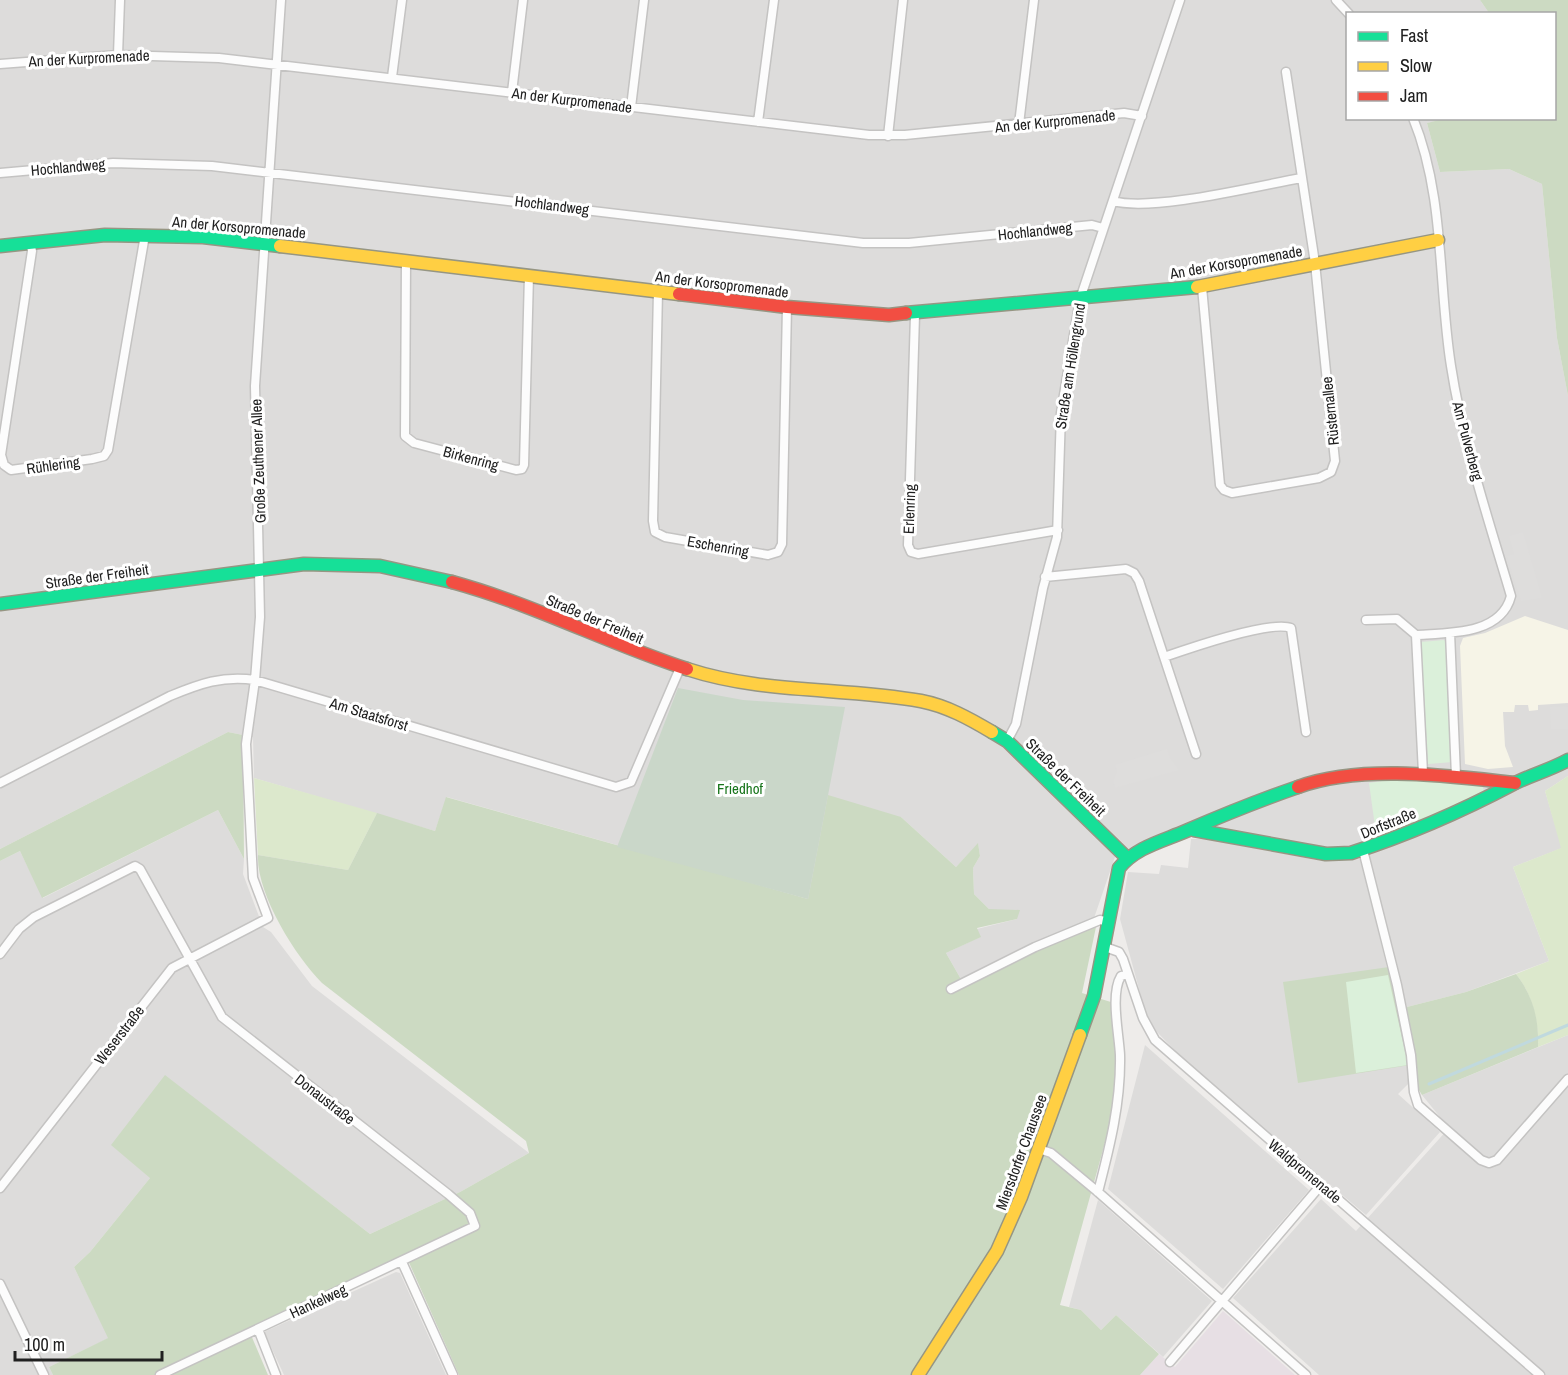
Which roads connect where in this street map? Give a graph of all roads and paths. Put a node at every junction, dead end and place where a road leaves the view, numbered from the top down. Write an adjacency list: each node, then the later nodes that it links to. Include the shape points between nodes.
1 (120, 0): 12 (street)
2 (281, 0): 13 (street, Große Zeuthener Allee)
3 (402, 0): 16 (street)
4 (523, 0): 17 (street)
5 (644, 0): 18 (street)
6 (774, 0): 21 (street)
7 (903, 0): 23 (street)
8 (1034, 0): 22 (street)
9 (1180, 0): 19 (street, Straße am Höllengrund)
10 (1336, 0): 11 (street)
11 (1347, 12)
12 (118, 55): 13 (street, An der Kurpromenade); 14 (street, An der Kurpromenade)
13 (277, 63): 16 (street, An der Kurpromenade); 24 (street, Große Zeuthener Allee)
14 (1, 64)
15 (1286, 72): 26 (street, Rüsternallee)
16 (392, 77): 17 (street, An der Kurpromenade)
17 (512, 92): 18 (street, An der Kurpromenade)
18 (631, 107): 21 (street, An der Kurpromenade)
19 (1142, 116): 22 (street, An der Kurpromenade, via 1124,113); 27 (street, Straße am Höllengrund)
20 (1414, 120): 30 (street, Am Pulverberg, via 1430,179)
21 (758, 122): 23 (street, An der Kurpromenade)
22 (1019, 124): 23 (street, An der Kurpromenade)
23 (888, 136)
24 (269, 171): 25 (street, Hochlandweg, via 113,163); 28 (street, Hochlandweg, via 863,243 909,243 1092,225); 32 (street, Große Zeuthener Allee)
25 (0, 173)
26 (1301, 178): 27 (street, via 1182,199 1123,204); 35 (street, Rüsternallee)
27 (1113, 201): 28 (street, Straße am Höllengrund)
28 (1103, 228): 39 (street, Straße am Höllengrund)
29 (146, 235): 31 (street, An der Korsopromenade); 31 (street, Rühlering, via 108,450 104,456 92,459 11,470 4,465 1,455 32,251); 32 (street, An der Korsopromenade)
30 (1438, 240): 35 (street, An der Korsopromenade); 47 (street, Am Pulverberg, via 1456,396 1511,596 1502,616)
31 (30, 242): 33 (street, An der Korsopromenade)
32 (266, 243): 34 (street, An der Korsopromenade); 43 (street, Große Zeuthener Allee, via 255,386)
33 (0, 246)
34 (406, 260): 36 (street, An der Korsopromenade); 36 (street, Birkenring, via 405,436 414,443 516,470 524,465)
35 (1315, 263): 37 (street, An der Korsopromenade); 37 (street, Rüsternallee, via 1335,461 1331,472 1319,478 1232,493 1220,485)
36 (529, 275): 38 (street, An der Korsopromenade)
37 (1202, 287): 39 (street, An der Korsopromenade)
38 (658, 291): 40 (street, An der Korsopromenade); 40 (street, Eschenring, via 655,532 768,555 778,552 782,544)
39 (1080, 299): 41 (street, An der Korsopromenade); 42 (street, Straße am Höllengrund, via 1061,413)
40 (787, 307): 41 (street, An der Korsopromenade, via 859,315)
41 (915, 315): 42 (street, Erlenring, via 908,545 911,552 918,554)
42 (1058, 530): 44 (street, Straße am Höllengrund)
43 (260, 568): 45 (street, Straße der Freiheit); 50 (street, Straße der Freiheit, via 348,564 439,577 493,593); 51 (street, Große Zeuthener Allee)
44 (1045, 577): 49 (street, via 1126,569 1134,573); 53 (street, Straße am Höllengrund, via 1016,724)
45 (0, 604)
46 (1366, 620): 48 (street, via 1397,619)
47 (1450, 633): 48 (street, Am Pulverberg); 57 (street)
48 (1416, 635): 56 (street)
49 (1164, 657): 52 (street, via 1258,631 1291,628); 54 (street)
50 (680, 668): 51 (street, Am Staatsforst, via 631,782 616,787); 53 (street, Straße der Freiheit, via 756,685 922,701 961,714)
51 (255, 680): 58 (street, Am Staatsforst, via 236,677 199,684); 63 (street, Große Zeuthener Allee, via 246,744 247,773 253,878)
52 (1306, 732)
53 (1007, 741): 62 (street, Straße der Freiheit)
54 (1196, 754)
55 (1568, 760): 59 (street, Dorfstraße)
56 (1423, 773): 57 (street, Dorfstraße); 60 (street, Dorfstraße, via 1324,780 1208,820)
57 (1456, 776): 59 (street, Dorfstraße)
58 (1, 781)
59 (1515, 783): 61 (street, Dorfstraße)
60 (1194, 830): 61 (street, Dorfstraße, via 1326,854); 62 (street, Dorfstraße)
61 (1363, 850): 70 (street, via 1397,985 1418,1105 1481,1160 1489,1162 1497,1160)
62 (1126, 858): 64 (street, via 1119,868)
63 (268, 918): 67 (street, Weserstraße)
64 (1110, 922): 65 (street, Miersdorfer Chaussee); 69 (street, via 1100,920 1035,947)
65 (1105, 947): 68 (street, Waldpromenade, via 1120,953); 71 (street, Miersdorfer Chaussee, via 1094,996)
66 (0, 954): 67 (street, Donaustraße, via 23,924 135,866)
67 (189, 959): 73 (street, Weserstraße, via 172,968); 75 (street, Donaustraße, via 222,1017 443,1190 470,1213)
68 (1128, 974): 72 (street, Waldpromenade, via 1155,1040); 74 (street, via 1121,976 1118,983 1120,1087)
69 (951, 989)
70 (1568, 1079)
71 (1039, 1149): 74 (street, via 1057,1158); 85 (street, Miersdorfer Chaussee, via 997,1251)
72 (1322, 1185): 78 (street); 87 (street, Waldpromenade)
73 (0, 1188)
74 (1098, 1192): 78 (street)
75 (475, 1226): 76 (street, Hankelweg)
76 (402, 1262): 79 (street, Hankelweg); 84 (street)
77 (0, 1284): 81 (street)
78 (1221, 1300): 80 (street); 86 (street)
79 (258, 1329): 82 (street, Hankelweg); 83 (street)
80 (1170, 1362)
81 (44, 1375)
82 (160, 1375)
83 (276, 1375)
84 (453, 1375)
85 (918, 1375)
86 (1306, 1375)
87 (1540, 1375)

